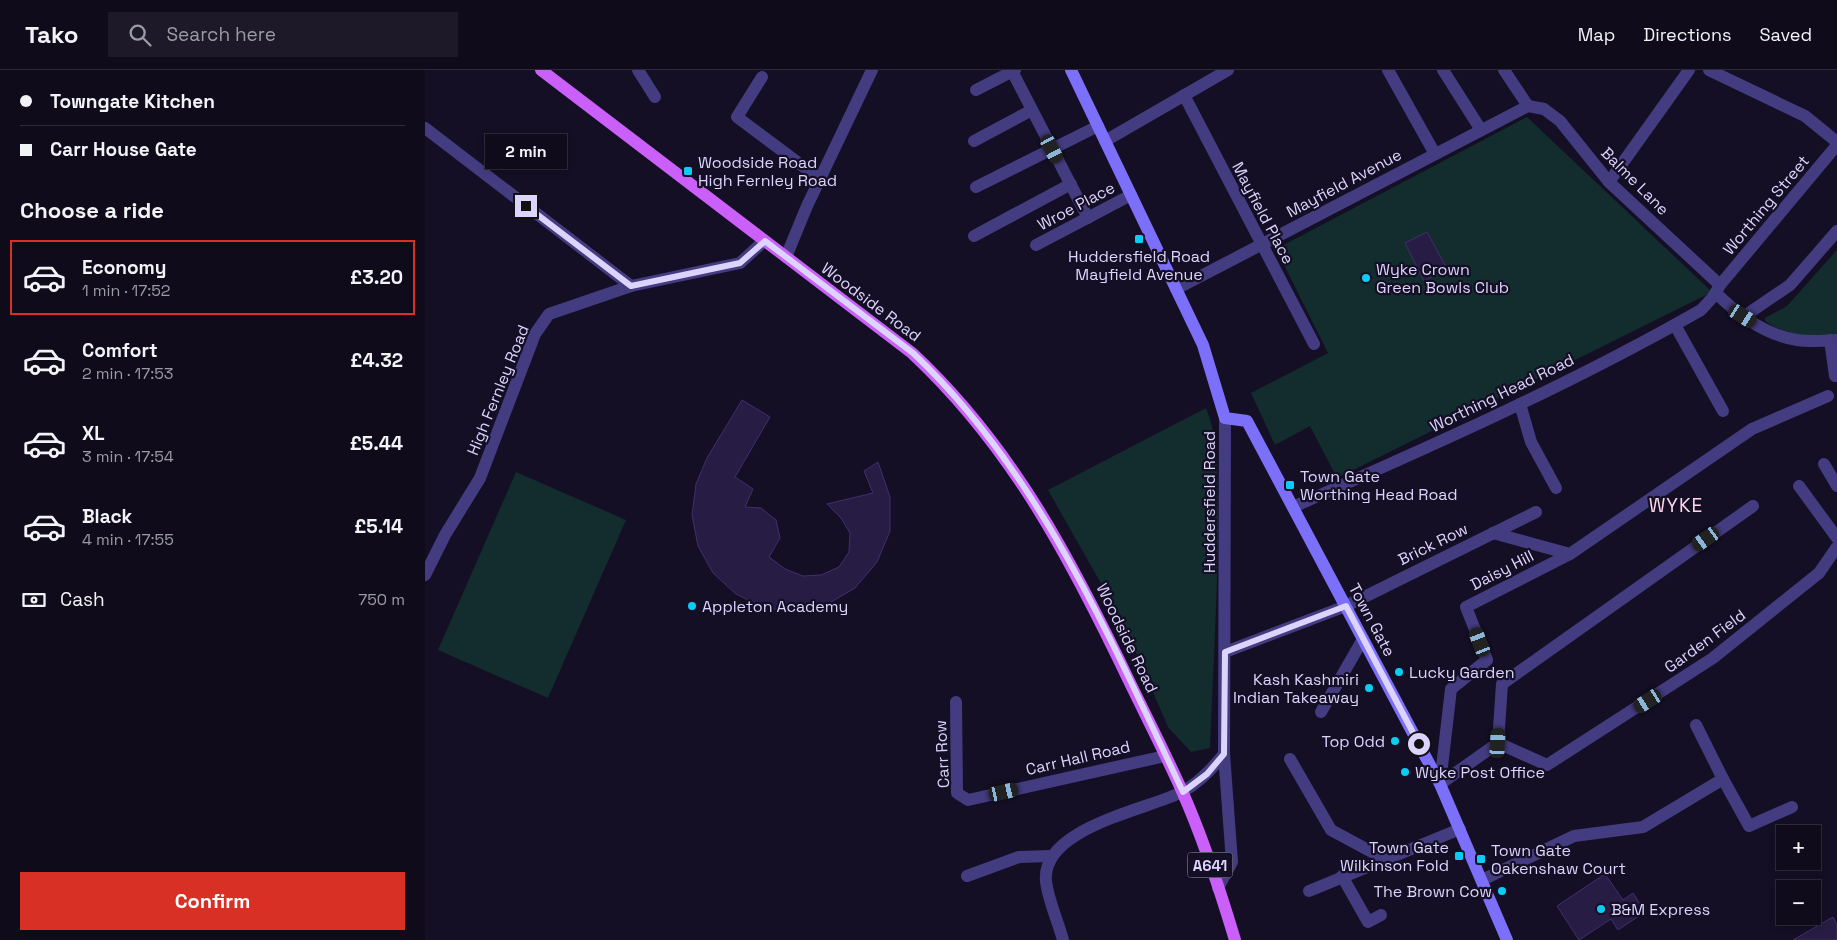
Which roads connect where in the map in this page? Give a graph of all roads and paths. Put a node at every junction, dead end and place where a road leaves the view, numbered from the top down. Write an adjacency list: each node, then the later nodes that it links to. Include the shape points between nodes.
1 (541, 70): 34 (main road, Woodside Road / A641)
2 (638, 70): 15 (street)
3 (872, 70): 26 (street)
4 (1071, 70): 18 (main road, Huddersfield Road)
5 (1228, 70): 14 (street)
6 (1388, 70): 25 (street)
7 (1443, 70): 20 (street)
8 (1505, 70): 16 (street)
9 (1689, 70): 27 (street)
10 (1709, 70): 23 (street, via 1805,116)
11 (1013, 71): 13 (street); 17 (street)
12 (762, 77): 26 (street, via 737,117)
13 (976, 90)
14 (1184, 95): 22 (street); 35 (street, Mayfield Place)
15 (655, 97)
16 (1528, 106): 20 (street, Mayfield Avenue); 27 (street, Balme Lane, via 1544,109 1560,121)
17 (1033, 110): 21 (street); 24 (street)
18 (1098, 126): 22 (main road, Huddersfield Road); 24 (street)
19 (425, 128): 38 (street)
20 (1481, 130): 25 (street, Mayfield Avenue)
21 (974, 141)
22 (1105, 141): 30 (main road, Huddersfield Road)
23 (1837, 144): 40 (street, Worthing Street)
24 (1052, 149): 28 (street); 29 (street)
25 (1435, 154): 35 (street, Mayfield Avenue)
26 (819, 179): 37 (street)
27 (1609, 182): 40 (street, Balme Lane)
28 (1071, 184): 31 (street); 33 (street)
29 (976, 187)
30 (1131, 195): 31 (street, Wroe Place); 39 (main road, Huddersfield Road)
31 (1088, 218): 36 (street, Wroe Place)
32 (1837, 231): 41 (street, via 1790,285)
33 (974, 236)
34 (765, 241): 37 (main road, Woodside Road / A641); 38 (street, High Fernley Road, via 740,263)
35 (1261, 245): 39 (street, Mayfield Avenue); 44 (street, Mayfield Place)
36 (1036, 246)
37 (786, 257): 70 (main road, Woodside Road / A641, via 913,353 997,447 1084,586)
38 (631, 286): 61 (street, High Fernley Road, via 549,314 535,334 480,478)
39 (1176, 289): 49 (main road, Huddersfield Road, via 1203,345)
40 (1718, 289): 41 (street); 42 (street, Worthing Head Road, via 1701,310)
41 (1743, 316): 43 (street, via 1797,340)
42 (1675, 325): 47 (street, Worthing Head Road); 48 (street)
43 (1833, 340): 45 (street)
44 (1314, 344)
45 (1835, 376)
46 (1828, 396): 60 (street, via 1752,429)
47 (1520, 404): 53 (street, via 1531,442); 54 (street, Worthing Head Road)
48 (1723, 411)
49 (1225, 418): 54 (main road, Town Gate, via 1247,421); 64 (street, Huddersfield Road)
50 (1824, 464): 52 (street)
51 (1799, 486): 58 (street)
52 (1837, 486)
53 (1556, 488)
54 (1293, 506): 62 (main road, Town Gate)
55 (1753, 506): 68 (street, via 1502,684)
56 (1536, 512): 57 (street, Brick Row)
57 (1493, 532): 60 (street); 62 (street, Brick Row)
58 (1837, 538)
59 (1837, 547): 68 (street, Garden Field, via 1819,573 1713,658 1547,765)
60 (1570, 554): 73 (street, Daisy Hill, via 1466,607 1487,660 1451,689)
61 (425, 575)
62 (1346, 606): 63 (main road, Town Gate); 64 (street, Brick Row)
63 (1363, 639): 66 (street); 73 (main road, Town Gate)
64 (1225, 652): 69 (street, Huddersfield Road)
65 (956, 702): 75 (street, Carr Row, via 957,793)
66 (1321, 712)
67 (1696, 725): 72 (street)
68 (1498, 743): 73 (street)
69 (1224, 754): 74 (street, via 1207,774); 83 (street, Huddersfield Road, via 1232,862)
70 (1165, 756): 74 (main road, Woodside Road / A641); 75 (street, Carr Hall Road)
71 (1290, 759): 79 (street, via 1331,830)
72 (1723, 779): 76 (street, via 1749,826); 82 (street, via 1643,827 1574,836)
73 (1440, 784): 77 (main road, Town Gate)
74 (1183, 792): 78 (street, via 1087,827); 83 (main road, A641)
75 (968, 800)
76 (1793, 807)
77 (1460, 829): 79 (street); 82 (main road, Town Gate)
78 (1051, 856): 80 (street, via 1019,857); 86 (street, via 1046,880)
79 (1383, 858): 81 (street)
80 (967, 876)
81 (1342, 876): 84 (street); 85 (street, via 1368,922)
82 (1482, 880): 88 (main road, Town Gate)
83 (1218, 888): 87 (main road, A641)
84 (1309, 891)
85 (1381, 915)
86 (1063, 940)
87 (1235, 940)
88 (1507, 940)

